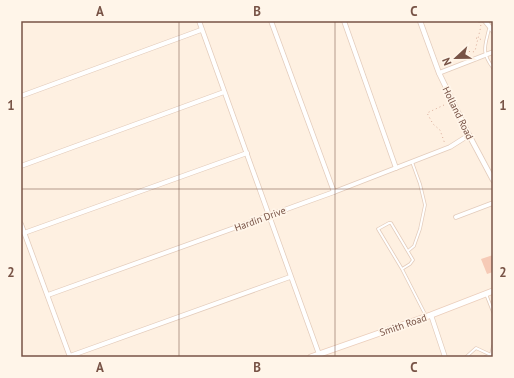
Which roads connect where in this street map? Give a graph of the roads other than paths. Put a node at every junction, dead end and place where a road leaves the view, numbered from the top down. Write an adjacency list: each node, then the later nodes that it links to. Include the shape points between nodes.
1 (199, 21): 7 (street)
2 (271, 21): 21 (street)
3 (344, 21): 19 (street)
4 (420, 21): 12 (street, Holland Road)
5 (485, 21): 6 (street)
6 (490, 27): 8 (street); 10 (lane)
7 (202, 30): 13 (street); 14 (street)
8 (493, 31)
9 (493, 52): 10 (street)
10 (485, 55): 11 (lane); 12 (street)
11 (493, 68)
12 (439, 73): 15 (street, Holland Road)
13 (224, 92): 16 (street); 18 (street)
14 (21, 96)
15 (469, 135): 17 (street, Hardin Drive, via 447,148); 20 (street, Holland Road)
16 (247, 153): 23 (street); 26 (street)
17 (412, 162): 19 (street, Hardin Drive); 27 (lane, via 425,205 414,246)
18 (21, 166)
19 (396, 168): 21 (street, Hardin Drive)
20 (493, 180)
21 (334, 192): 23 (street, Hardin Drive)
22 (493, 203): 24 (street)
23 (270, 215): 29 (street); 32 (street, Hardin Drive)
24 (456, 217)
25 (21, 224): 26 (street)
26 (24, 234): 32 (street)
27 (408, 251): 28 (lane, via 412,262); 28 (lane, via 391,223 378,229)
28 (402, 269): 34 (lane)
29 (290, 277): 37 (street); 38 (street)
30 (493, 290): 31 (main road, Smith Road)
31 (486, 293): 33 (lane); 34 (main road, Smith Road)
32 (48, 295): 37 (street)
33 (493, 312)
34 (429, 316): 38 (main road, Smith Road); 40 (street)
35 (493, 346): 36 (lane)
36 (492, 355): 41 (lane, via 476,348); 42 (lane)
37 (70, 356)
38 (319, 356): 39 (main road, Smith Road)
39 (311, 357)
40 (445, 357)
41 (466, 357)
42 (486, 357)

